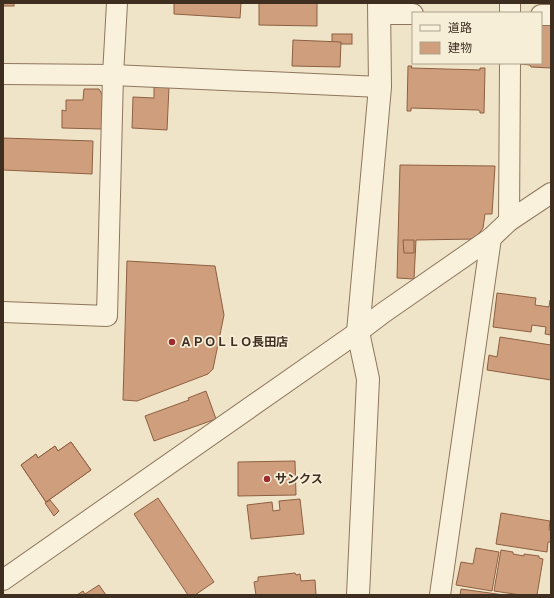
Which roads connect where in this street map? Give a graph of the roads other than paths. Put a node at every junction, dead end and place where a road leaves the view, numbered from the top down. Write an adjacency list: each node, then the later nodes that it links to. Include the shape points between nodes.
1 (117, 3): 6 (street)
2 (379, 9): 3 (street); 7 (street)
3 (412, 14)
4 (510, 64): 9 (street)
5 (3, 74): 6 (street)
6 (113, 75): 7 (street); 11 (street, via 107,316)
7 (380, 87): 12 (street)
8 (546, 199): 9 (street)
9 (509, 221): 10 (street)
10 (491, 238): 12 (street); 15 (street)
11 (3, 312)
12 (358, 332): 13 (street); 14 (street, via 368,379)
13 (3, 580)
14 (358, 595)
15 (440, 595)

